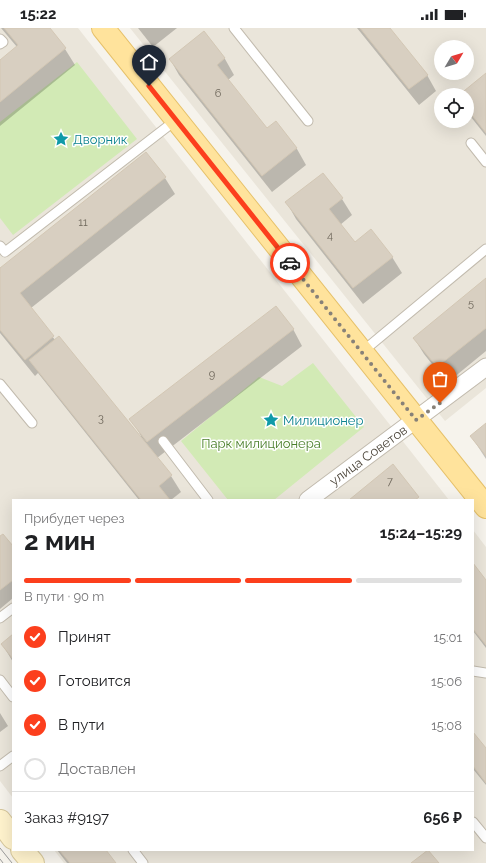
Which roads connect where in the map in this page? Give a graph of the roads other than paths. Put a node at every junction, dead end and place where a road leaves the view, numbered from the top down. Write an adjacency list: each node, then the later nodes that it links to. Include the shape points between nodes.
1 (103, 28): 5 (main road)
2 (234, 28): 6 (lane)
3 (0, 39): 4 (lane)
4 (0, 44)
5 (176, 120): 9 (lane, via 5,252); 11 (main road)
6 (308, 121)
7 (471, 143): 8 (lane)
8 (486, 162)
9 (0, 246)
10 (486, 249): 11 (lane)
11 (362, 352): 14 (main road)
12 (486, 367): 14 (street, улица Советов)
13 (0, 384): 15 (lane)
14 (416, 420): 18 (street, улица Советов); 19 (main road)
15 (32, 423)
16 (163, 441): 17 (lane)
17 (207, 499)
18 (309, 499)
19 (486, 507)
20 (12, 609): 21 (lane)
21 (0, 618)
22 (474, 670): 23 (lane)
23 (486, 673)
24 (0, 680): 25 (lane)
25 (12, 696)
26 (12, 757): 27 (lane)
27 (0, 766)
28 (0, 821): 30 (main road)
29 (474, 823): 31 (lane)
30 (12, 837)
31 (486, 838)
32 (134, 851): 33 (lane)
33 (143, 863)

